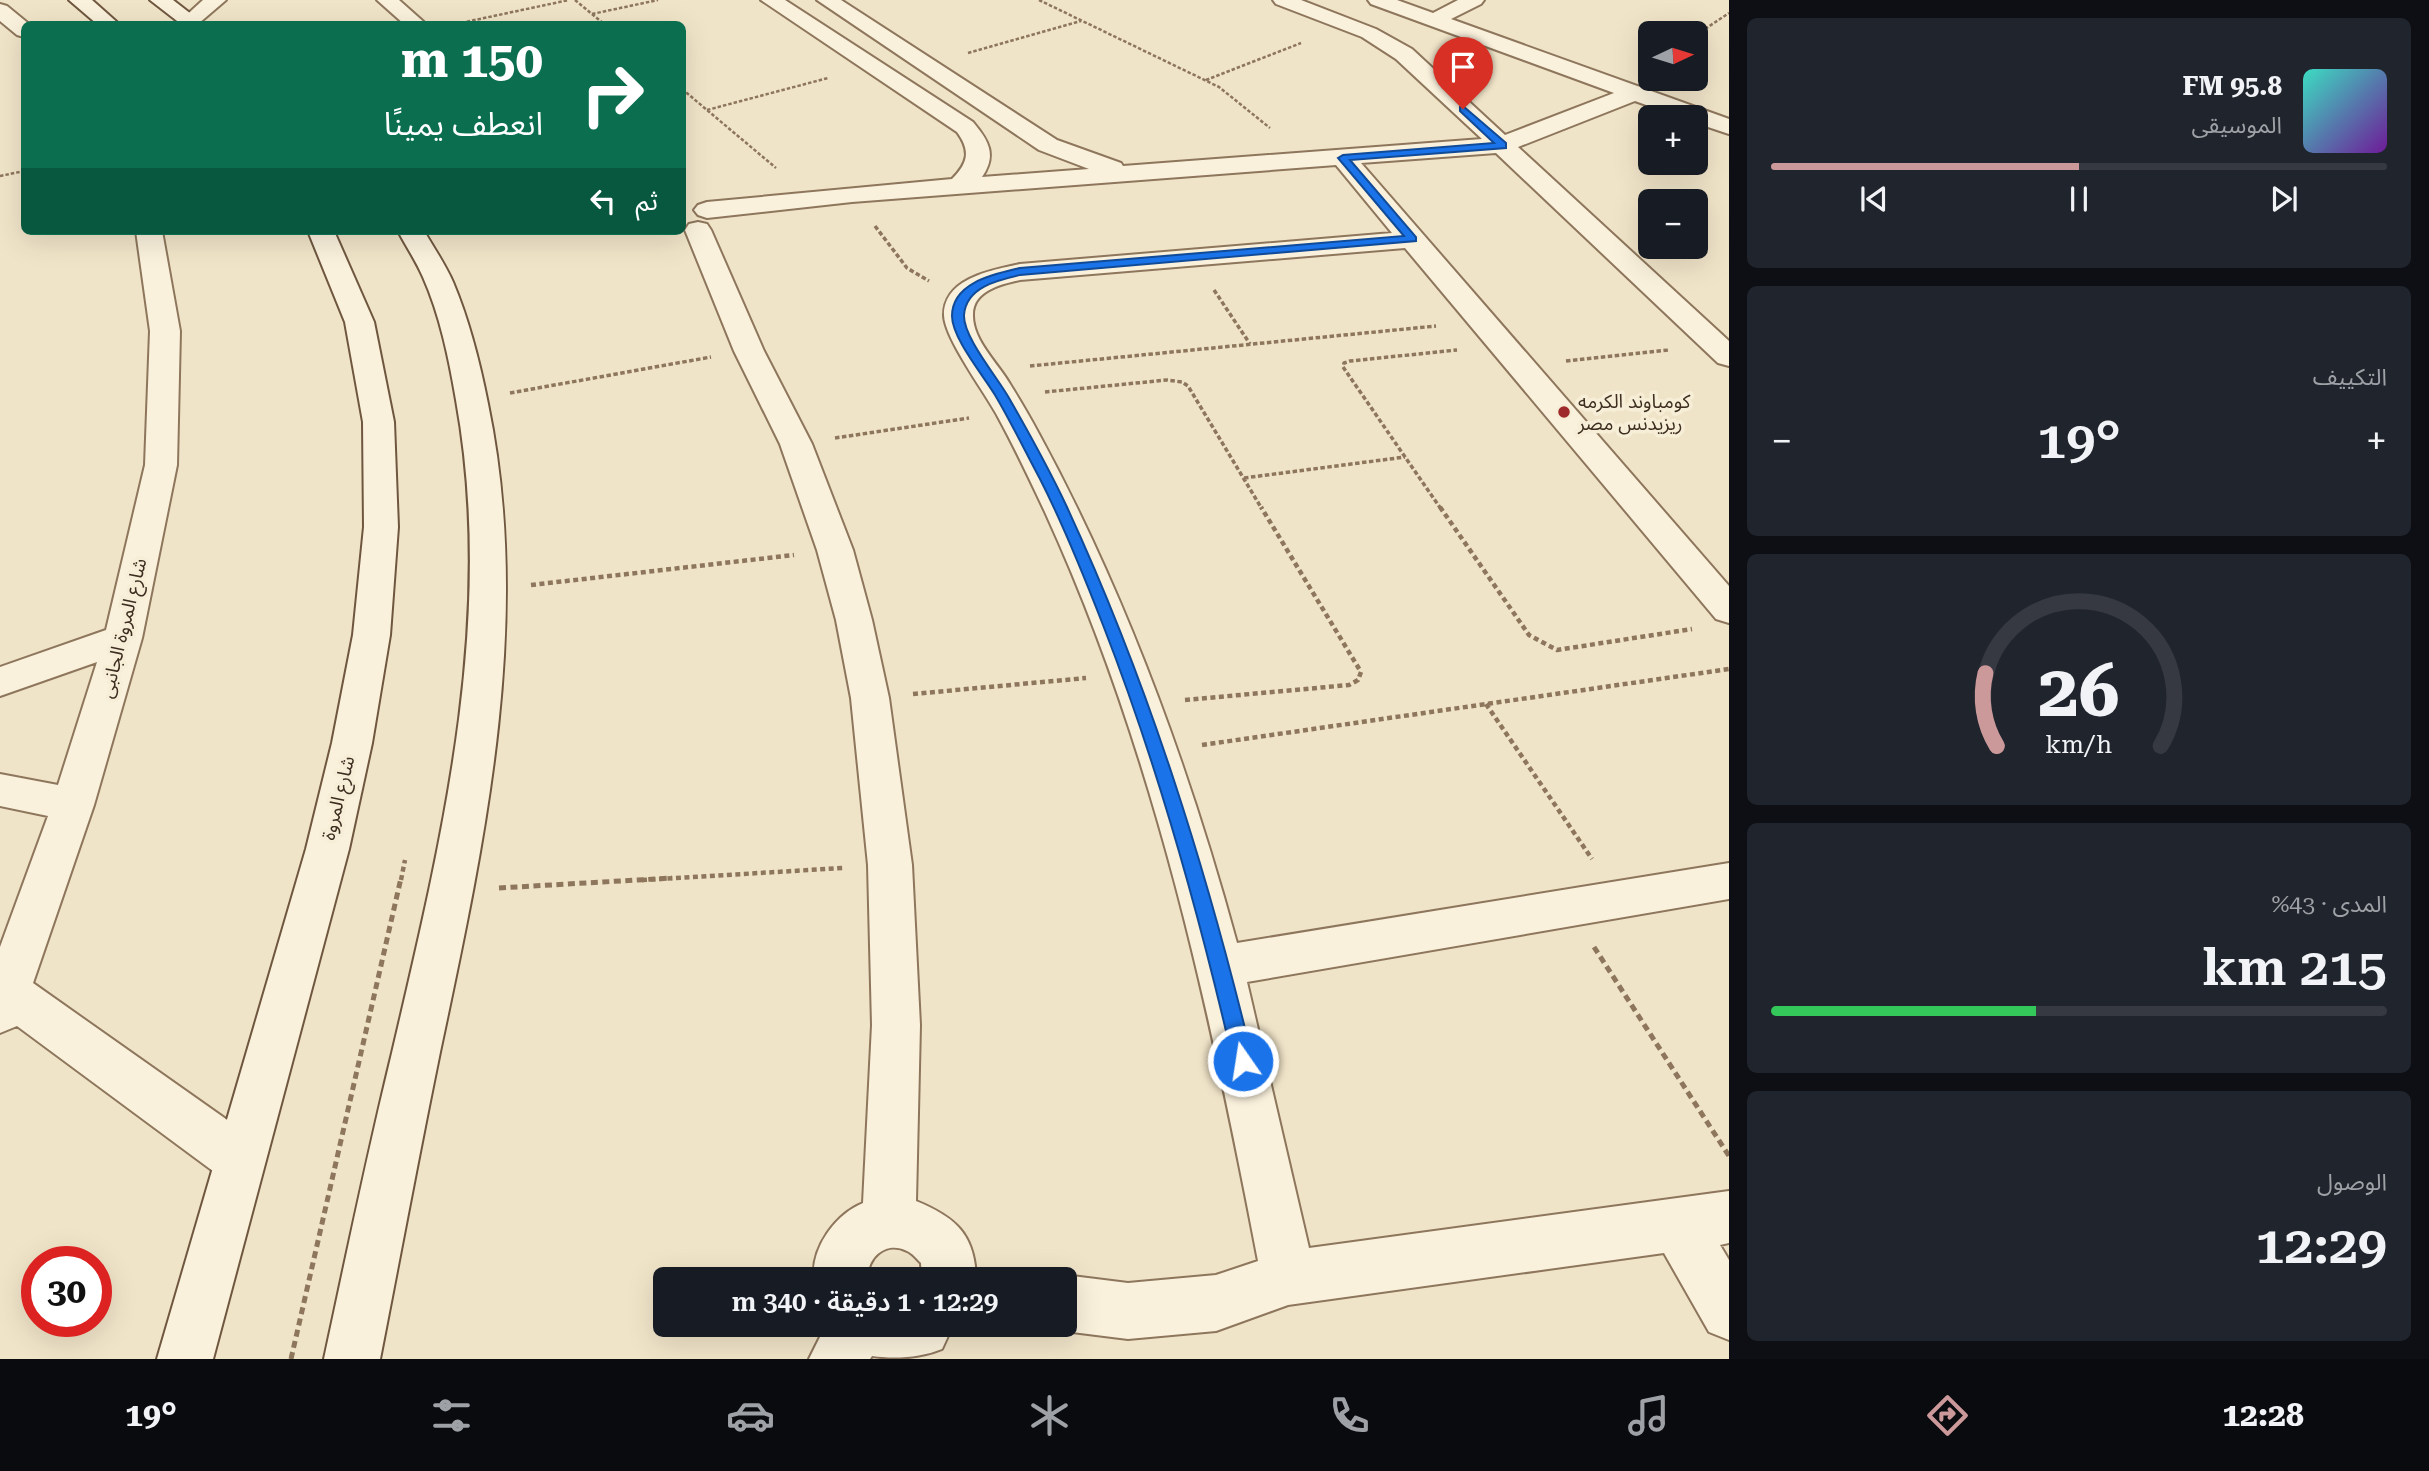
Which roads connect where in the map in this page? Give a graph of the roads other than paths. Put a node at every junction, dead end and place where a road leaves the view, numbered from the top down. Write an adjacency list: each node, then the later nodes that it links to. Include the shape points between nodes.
1 (79, 0): 13 (street)
2 (160, 0): 14 (street)
3 (216, 0): 15 (street)
4 (387, 0): 16 (street)
5 (771, 0): 17 (street)
6 (827, 0): 11 (street)
7 (1283, 0): 21 (street, via 1369,33 1404,54)
8 (1378, 0): 12 (street)
9 (1474, 0): 12 (street)
10 (0, 10): 18 (street)
11 (847, 13): 17 (street); 23 (street, via 1048,145)
12 (1434, 20): 19 (street)
13 (104, 21)
14 (189, 21)
15 (194, 21)
16 (412, 21)
17 (804, 22): 24 (street, via 965,127 977,141 981,156 974,172)
18 (21, 28)
19 (1634, 93): 20 (street); 21 (street)
20 (1729, 127)
21 (1502, 145): 22 (street); 30 (street)
22 (1343, 158): 23 (street); 29 (street)
23 (1135, 173): 24 (street)
24 (959, 186): 25 (street, via 812,198)
25 (691, 219): 41 (street, via 796,444 835,550 870,698 890,865 896,1025)
26 (150, 235): 32 (street, شارع المروة الجانبى, via 165,331 161,464)
27 (323, 235): 39 (street, شارع المروة, via 348,288 363,336 380,431 382,555 361,705 310,915)
28 (413, 235): 50 (street, via 442,290 474,399 488,519 485,677 453,891)
29 (1412, 239): 31 (street); 37 (street, via 1020,272 974,287 962,300 958,316 962,332 1051,486 1136,689 1181,824)
30 (1723, 352)
31 (1729, 611)
32 (123, 638): 33 (street); 35 (street, شارع المروة الجانبى)
33 (0, 682)
34 (0, 790): 35 (street)
35 (73, 805): 38 (street, شارع المروة الجانبى)
36 (1729, 881): 37 (street)
37 (1220, 966): 45 (street)
38 (4, 1002): 39 (street)
39 (239, 1159): 49 (street, شارع المروة)
40 (1729, 1217): 42 (street)
41 (889, 1221): 43 (street, via 865,1228 847,1248); 44 (street, via 911,1223 930,1234)
42 (1678, 1225): 45 (street); 47 (street)
43 (841, 1267)
44 (951, 1267)
45 (1288, 1278): 46 (street, via 1216,1303 1129,1311)
46 (1077, 1305)
47 (1729, 1312)
48 (851, 1337): 51 (street)
49 (185, 1359)
50 (352, 1359)
51 (836, 1359)

